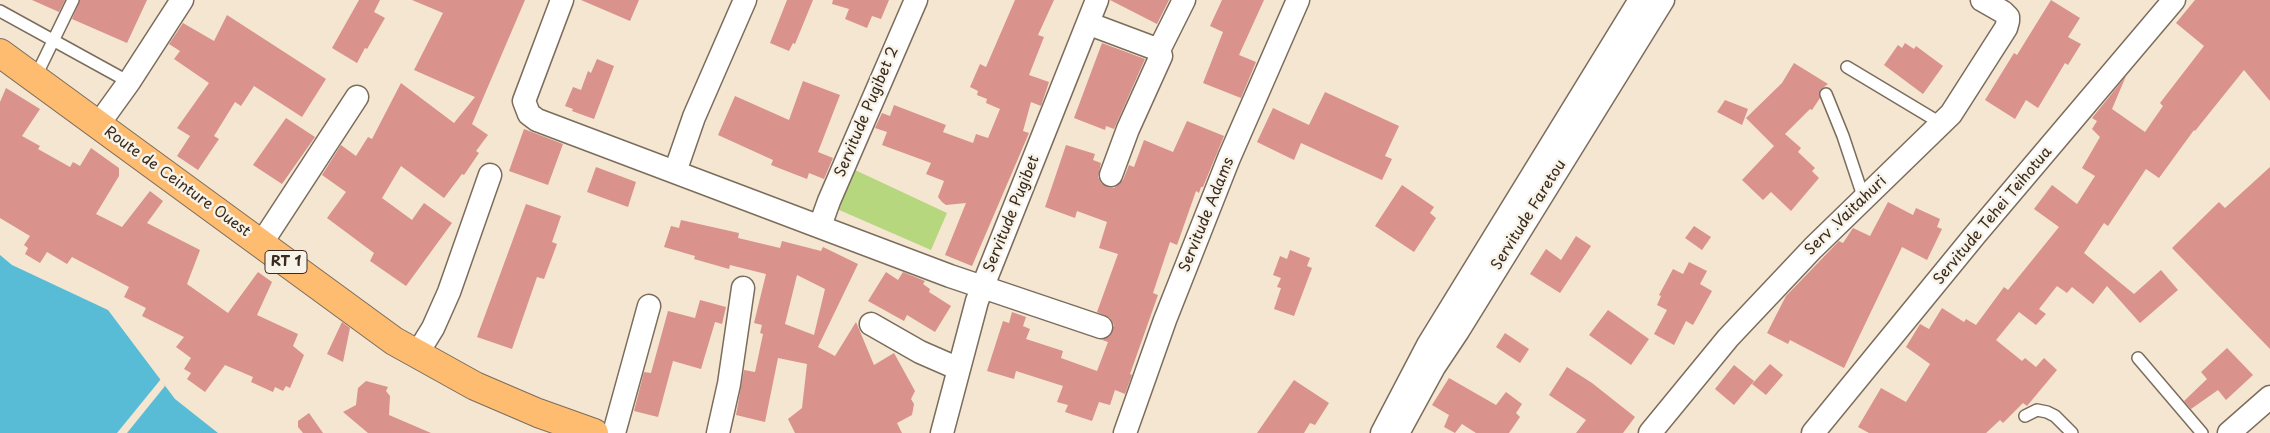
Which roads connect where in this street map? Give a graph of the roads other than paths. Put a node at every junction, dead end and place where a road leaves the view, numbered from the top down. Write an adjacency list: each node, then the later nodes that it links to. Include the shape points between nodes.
1 (73, 0): 14 (lane)
2 (182, 0): 19 (street)
3 (562, 0): 24 (street, via 524,101 529,114 549,126)
4 (745, 0): 24 (street, via 694,117)
5 (916, 0): 28 (street, Servitude Pugibet 2)
6 (1184, 0): 15 (street)
7 (1298, 0): 44 (street, Servitude Adams, via 1229,158 1165,320)
8 (1640, 0): 45 (street, Servitude Faretou, via 1428,345)
9 (1664, 0): 46 (street, Servitude Faretou, via 1434,367)
10 (1982, 0): 22 (street, Serv .Vaitahuri, via 2008,17 2006,28 1962,101)
11 (2174, 0): 48 (street, Servitude Tehei Teihotua)
12 (1093, 10): 15 (street, via 1096,26); 30 (street, Servitude Pugibet)
13 (0, 11): 14 (lane)
14 (53, 41): 18 (lane); 19 (lane)
15 (1160, 50): 26 (street, via 1159,63)
16 (0, 53): 18 (main road, Route de Ceinture Ouest / RT 1)
17 (1847, 67): 22 (lane)
18 (35, 78): 23 (main road, Route de Ceinture Ouest / RT 1)
19 (129, 82): 23 (street)
20 (1826, 94): 27 (lane, via 1843,136)
21 (357, 97): 29 (street)
22 (1942, 124): 27 (street, Serv .Vaitahuri)
23 (98, 125): 29 (main road, Route de Ceinture Ouest / RT 1)
24 (675, 172): 28 (street)
25 (490, 175): 35 (street, via 449,292)
26 (1111, 175)
27 (1862, 200): 47 (street, Serv .Vaitahuri, via 1728,338)
28 (820, 226): 30 (street)
29 (261, 244): 35 (main road, Route de Ceinture Ouest / RT 1)
30 (982, 287): 34 (street); 37 (street, Servitude Pugibet)
31 (743, 288): 42 (street, via 729,384)
32 (649, 306): 41 (street)
33 (871, 324): 37 (street, via 920,352)
34 (1101, 326)
35 (417, 354): 40 (main road, Route de Ceinture Ouest / RT 1, via 446,372 506,400)
36 (2138, 358): 50 (lane)
37 (959, 369): 43 (street, Servitude Pugibet)
38 (2270, 397): 51 (street)
39 (2025, 416): 49 (lane, via 2037,410 2047,412)
40 (594, 433)
41 (614, 433)
42 (718, 433)
43 (942, 433)
44 (1125, 433)
45 (1382, 433)
46 (1398, 433)
47 (1650, 433)
48 (1813, 433)
49 (2072, 433)
50 (2202, 433)
51 (2230, 433)

